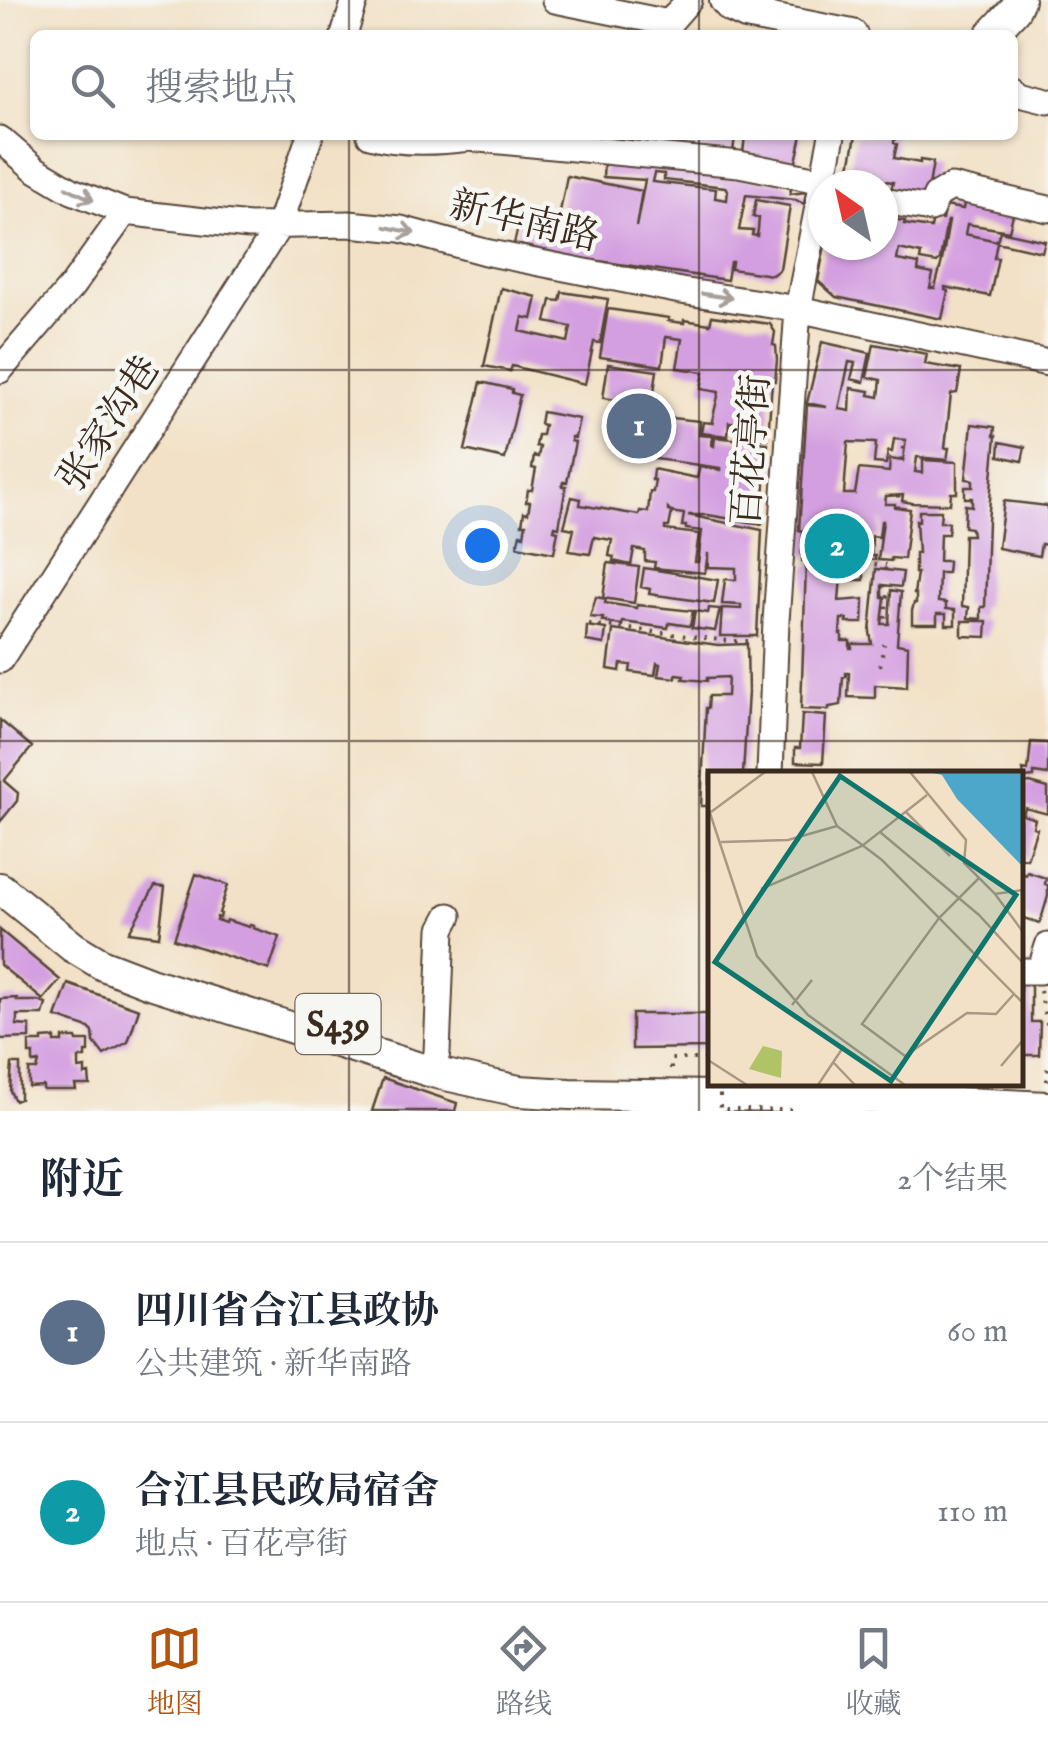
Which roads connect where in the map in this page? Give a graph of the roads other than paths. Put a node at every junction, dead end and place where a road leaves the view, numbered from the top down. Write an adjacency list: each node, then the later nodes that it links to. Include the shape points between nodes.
1 (356, 0): 7 (street)
2 (555, 0): 6 (street)
3 (689, 0): 6 (street)
4 (725, 0): 8 (main road, via 746,14)
5 (1019, 0): 9 (main road)
6 (668, 29)
7 (346, 30)
8 (826, 30)
9 (996, 30)
10 (1018, 93): 11 (street)
11 (1048, 101)
12 (0, 139): 22 (street, 新华南路, one-way to 22, via 72,191)
13 (308, 140): 23 (street, 张家沟巷)
14 (409, 140): 15 (street)
15 (452, 140)
16 (489, 140): 19 (street, via 739,164)
17 (831, 140): 18 (street, 百花亭街)
18 (828, 170)
19 (808, 179)
20 (898, 204): 21 (street, via 931,209 936,196 951,187)
21 (1048, 208)
22 (125, 212): 23 (street, 新华南路); 27 (street)
23 (279, 226): 25 (street, 新华南路, one-way to 25, via 401,229 609,278); 28 (street, 张家沟巷)
24 (809, 260): 25 (street, 百花亭街)
25 (798, 309): 26 (street, 新华南路); 29 (street, 百花亭街)
26 (1048, 363)
27 (0, 370)
28 (0, 660)
29 (770, 771)
30 (0, 865): 35 (main road, S439, via 110,951)
31 (0, 888): 35 (main road, S439, via 104,965)
32 (450, 916): 35 (street, via 442,929)
33 (1048, 946): 34 (street, via 1040,971)
34 (1023, 971)
35 (434, 1063): 36 (main road, S439)
36 (484, 1073): 37 (main road, S439, via 671,1068); 40 (main road, S439, via 519,1091)
37 (708, 1077)
38 (1048, 1086): 39 (main road, S439)
39 (954, 1099): 40 (main road, S439); 41 (main road, S439)
40 (774, 1105)
41 (1048, 1107)

